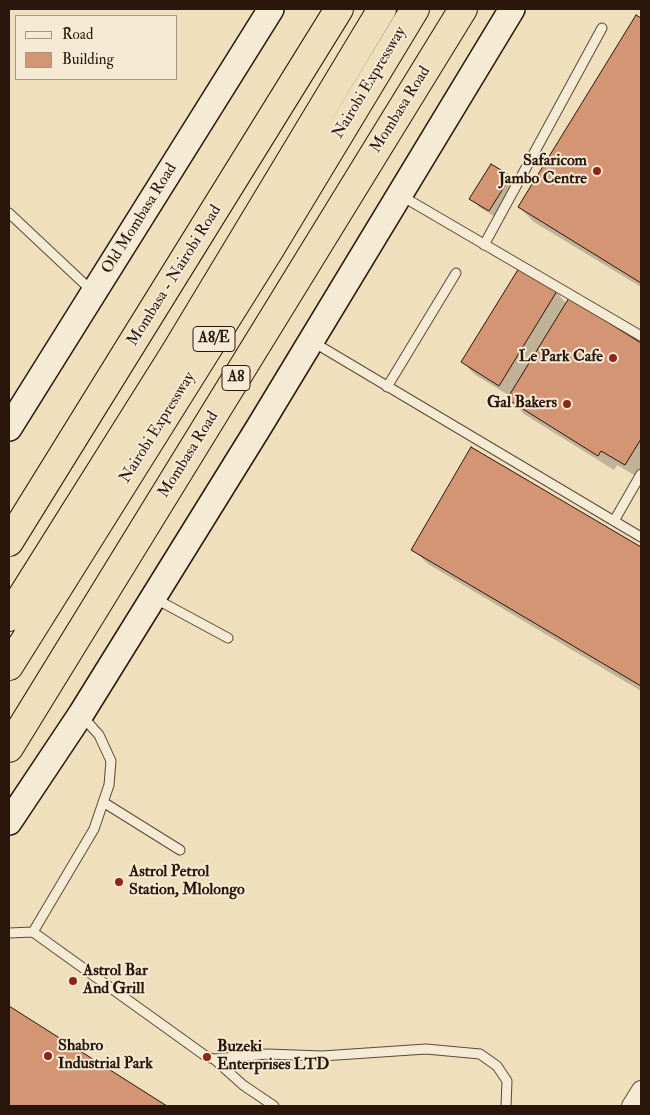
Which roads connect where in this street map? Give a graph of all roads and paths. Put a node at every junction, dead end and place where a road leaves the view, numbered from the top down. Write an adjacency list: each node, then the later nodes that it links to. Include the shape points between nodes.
1 (271, 9): 12 (street, Old Mombasa Road)
2 (339, 9): 20 (highway, Mombasa - Nairobi Road)
3 (382, 9): 22 (highway, Nairobi Expressway / A8/E, via 176,351)
4 (415, 9): 24 (highway, Nairobi Expressway / A8/E, via 265,257)
5 (463, 9): 26 (highway, Mombasa Road / A8)
6 (512, 9): 8 (street)
7 (602, 28): 10 (lane)
8 (400, 195): 10 (lane); 14 (street)
9 (9, 214): 12 (lane)
10 (484, 245): 13 (lane)
11 (456, 273): 15 (lane)
12 (94, 293): 16 (street, Old Mombasa Road)
13 (641, 336)
14 (311, 341): 15 (lane); 21 (street)
15 (387, 387): 18 (lane)
16 (9, 428)
17 (641, 474): 18 (lane)
18 (614, 520): 19 (lane)
19 (641, 537)
20 (9, 542)
21 (154, 597): 23 (lane); 25 (street)
22 (9, 617)
23 (228, 638)
24 (9, 666)
25 (81, 714): 27 (lane, via 99,734 111,761 110,785); 28 (street)
26 (9, 748)
27 (103, 802): 29 (lane); 31 (lane, via 94,828)
28 (9, 822)
29 (180, 850)
30 (9, 932): 31 (lane)
31 (33, 932): 32 (lane)
32 (214, 1059): 34 (lane, via 243,1085); 35 (lane, via 426,1049 480,1054 498,1066 507,1081)
33 (641, 1090): 36 (street)
34 (274, 1106)
35 (506, 1106)
36 (631, 1106)

